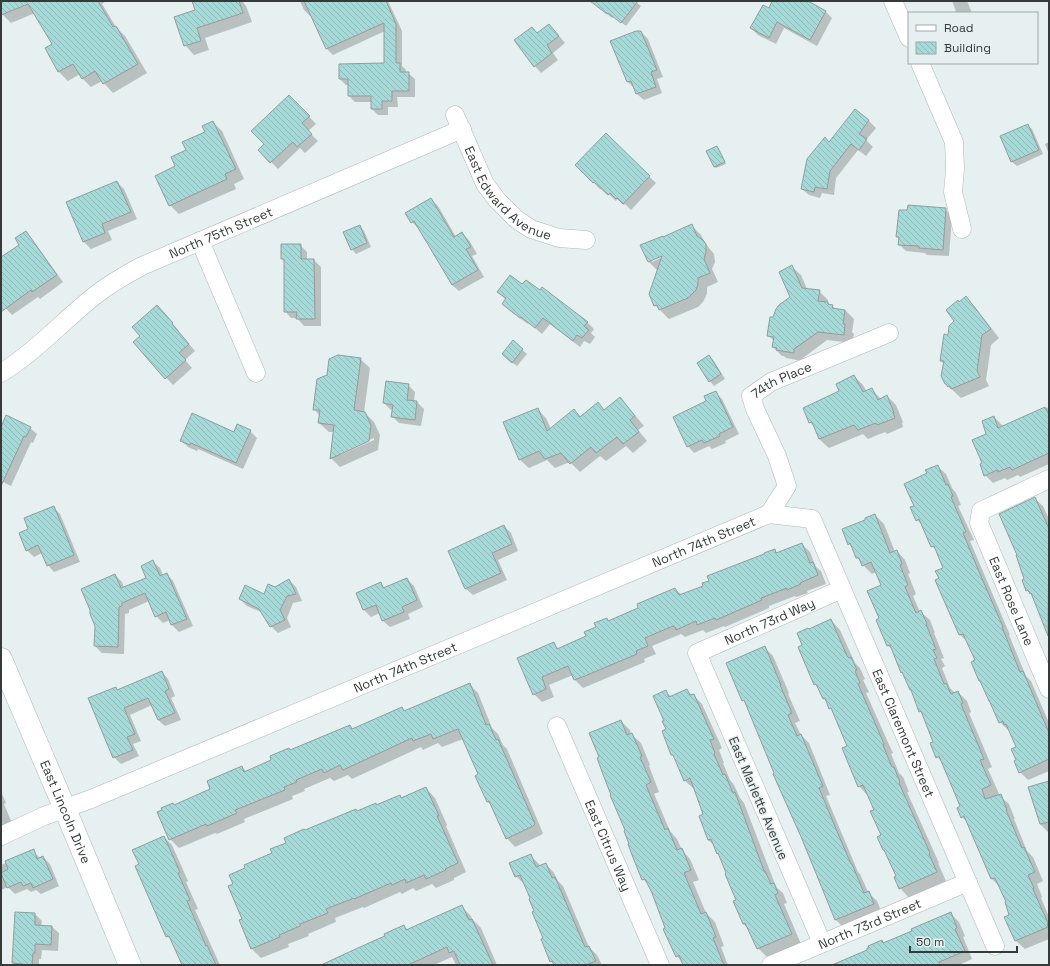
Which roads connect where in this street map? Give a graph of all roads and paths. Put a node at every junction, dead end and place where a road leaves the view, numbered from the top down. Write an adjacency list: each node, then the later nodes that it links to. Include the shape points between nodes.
1 (893, 1): 2 (street)
2 (908, 36)
3 (920, 64): 5 (street, via 954,142 953,192)
4 (459, 122): 6 (street, East Edward Avenue, via 485,184 516,219 531,229 559,238); 7 (street, North 75th Street)
5 (962, 229)
6 (586, 240)
7 (200, 241): 9 (street, North 75th Street, via 142,266 115,282 94,296 18,362); 10 (street)
8 (889, 334): 12 (street, 74th Place, via 771,382 751,396 787,486)
9 (1, 373)
10 (256, 373)
11 (1049, 479): 17 (street, East Rose Lane, via 981,512 979,523)
12 (769, 514): 13 (street, North 74th Street); 19 (street, North 74th Street)
13 (812, 519): 14 (street, East Claremont Street)
14 (842, 588): 15 (street, North 73rd Way); 21 (street, East Claremont Street)
15 (697, 653): 22 (street, East Marlette Avenue)
16 (1, 659): 19 (main road, East Lincoln Drive)
17 (1049, 689)
18 (557, 726): 25 (street, East Citrus Way)
19 (65, 808): 20 (street, North 74th Street); 24 (main road, East Lincoln Drive)
20 (1, 836)
21 (968, 882): 22 (street, North 73rd Street); 23 (street, East Claremont Street)
22 (822, 943): 26 (street, North 73rd Street)
23 (995, 946)
24 (130, 965)
25 (660, 965)
26 (771, 965)

